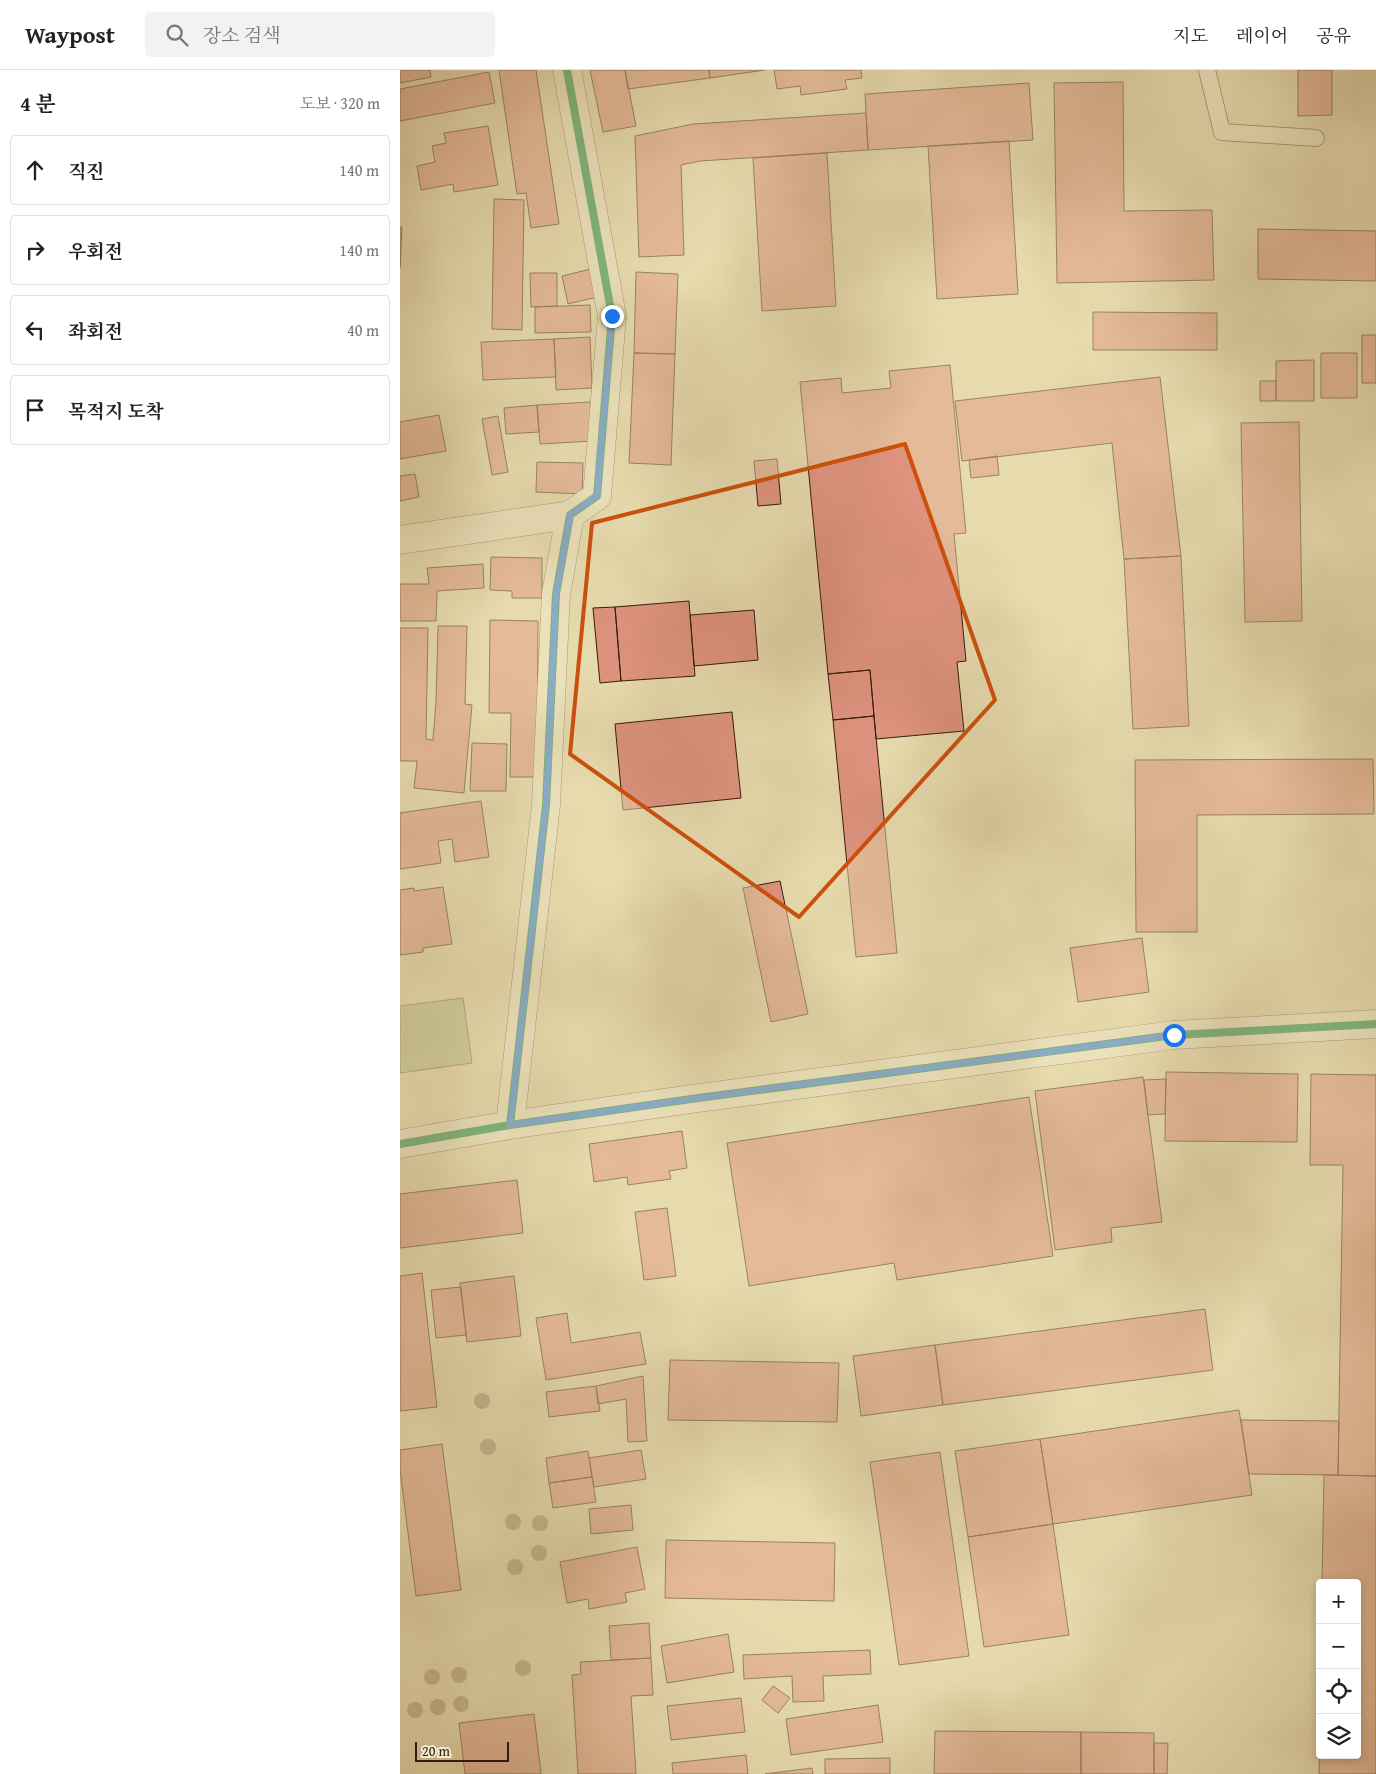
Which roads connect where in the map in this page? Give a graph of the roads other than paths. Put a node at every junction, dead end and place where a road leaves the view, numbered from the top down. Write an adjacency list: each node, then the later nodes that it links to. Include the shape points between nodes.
1 (567, 70): 4 (street, via 612,316 597,496)
2 (1207, 70): 3 (lane, via 1222,132)
3 (1316, 138)
4 (570, 515): 5 (street); 7 (street, via 556,594 546,806)
5 (400, 540)
6 (1376, 1024): 7 (street, via 1174,1035)
7 (510, 1125): 8 (street)
8 (400, 1144)

